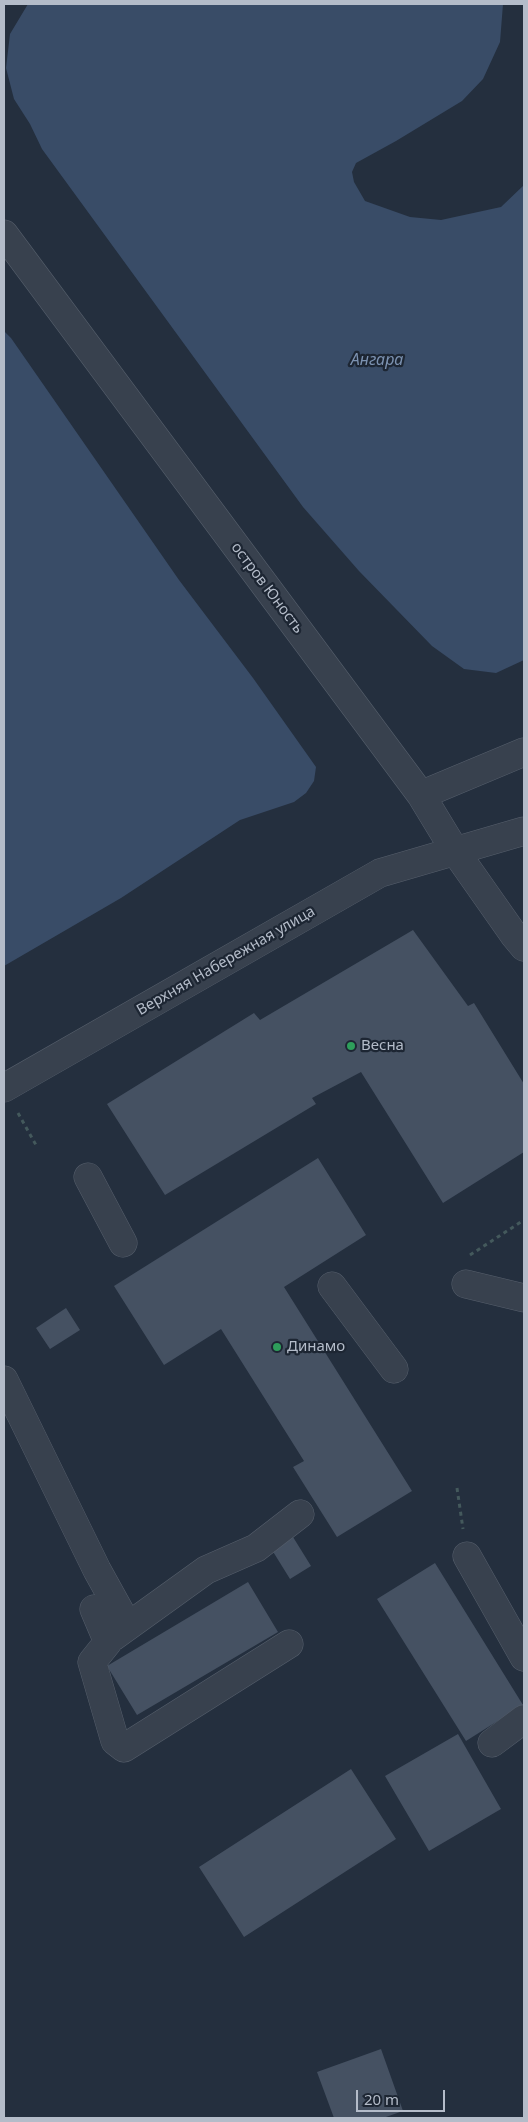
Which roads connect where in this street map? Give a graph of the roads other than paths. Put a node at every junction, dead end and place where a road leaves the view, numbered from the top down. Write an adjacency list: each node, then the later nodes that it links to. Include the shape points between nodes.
1 (4, 234): 3 (street, остров Юность)
2 (524, 752): 3 (street)
3 (421, 795): 5 (street, остров Юность)
4 (524, 831): 5 (street, Верхняя Набережная улица)
5 (455, 851): 6 (street, остров Юность); 7 (street, Верхняя Набережная улица, via 380,873)
6 (524, 947)
7 (9, 1097)
8 (88, 1177): 9 (street)
9 (123, 1243)
10 (465, 1271): 12 (street)
11 (332, 1286): 13 (street)
12 (524, 1298)
13 (394, 1369)
14 (4, 1380): 18 (street, via 97,1570)
15 (300, 1514): 18 (street, via 256,1548 206,1570)
16 (467, 1556): 20 (street)
17 (94, 1609): 18 (street)
18 (118, 1634): 19 (street, via 92,1662 115,1742 124,1748)
19 (289, 1644)
20 (524, 1657)
21 (524, 1719): 22 (street)
22 (492, 1743)

